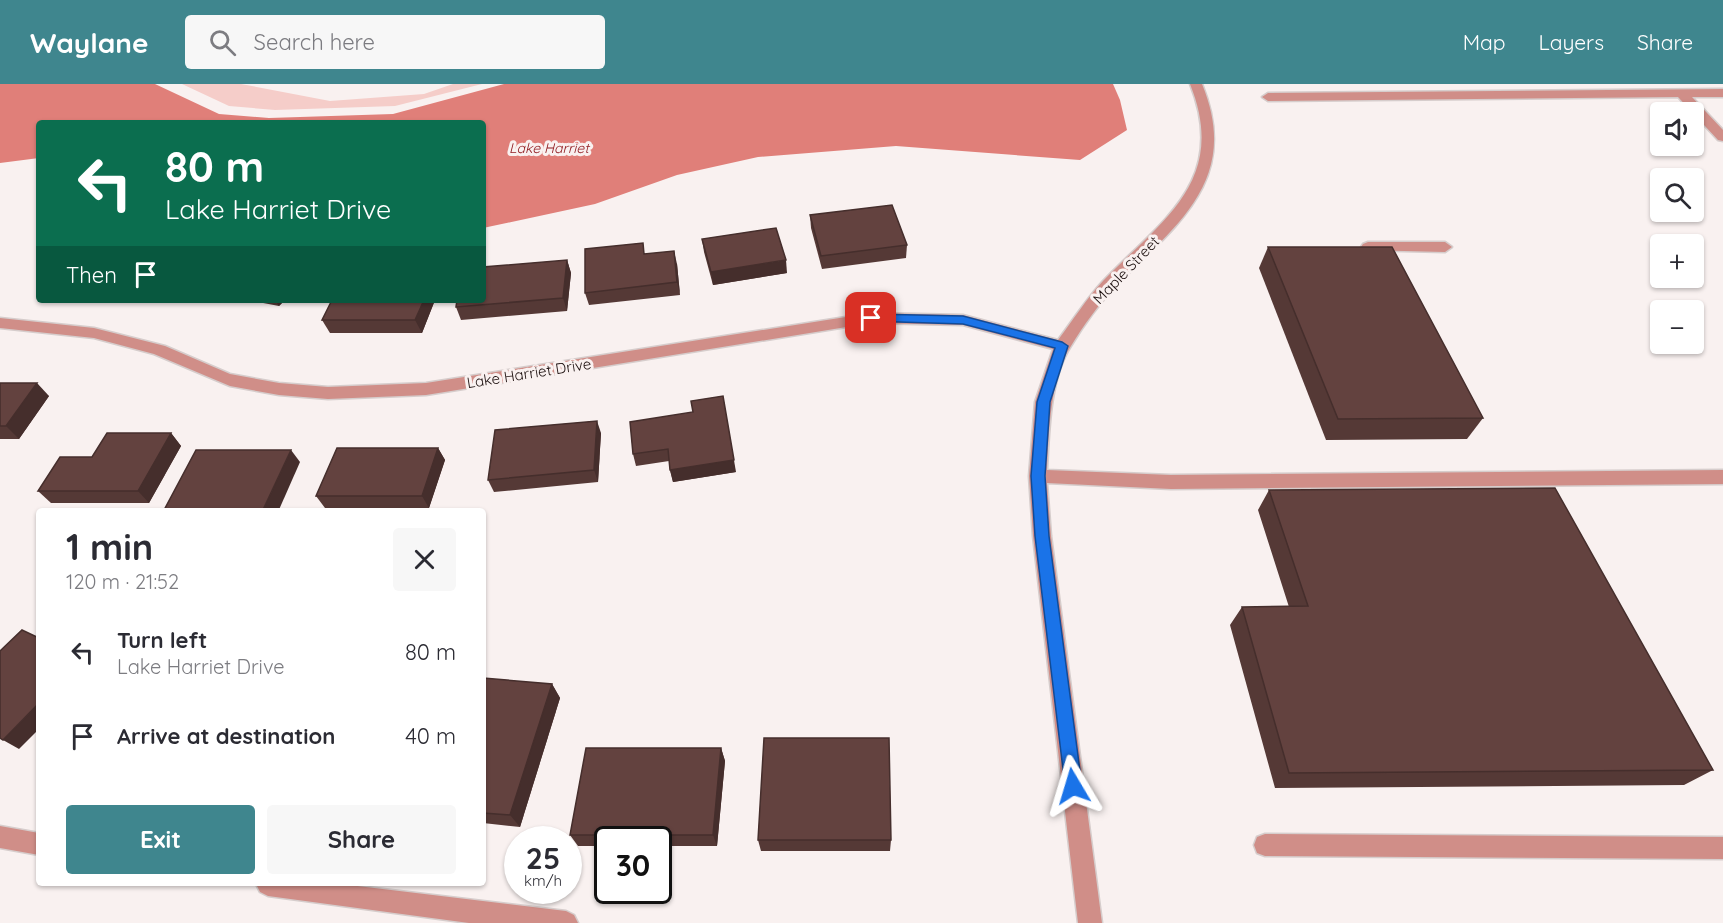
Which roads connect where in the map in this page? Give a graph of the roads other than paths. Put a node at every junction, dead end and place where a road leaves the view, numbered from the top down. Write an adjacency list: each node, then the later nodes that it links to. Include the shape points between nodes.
1 (1196, 84): 9 (street, Maple Street, via 1207,111 1208,144 1195,192 1172,223 1107,286)
2 (1681, 93): 3 (street); 4 (street); 5 (street)
3 (1723, 93)
4 (1268, 97)
5 (1723, 137)
6 (1355, 247): 7 (street)
7 (1445, 247)
8 (0, 323): 9 (street, Lake Harriet Drive, via 44,325 150,347 228,380 285,391 355,396 426,389 871,318 963,320)
9 (1062, 346): 10 (street, Maple Street, via 1043,402)
10 (1038, 476): 11 (street, via 1171,482); 18 (street, Maple Street)
11 (1723, 477)
12 (0, 837): 13 (street)
13 (36, 843)
14 (1265, 845): 15 (street)
15 (1723, 848)
16 (280, 886): 17 (street)
17 (566, 923)
18 (1090, 923)

